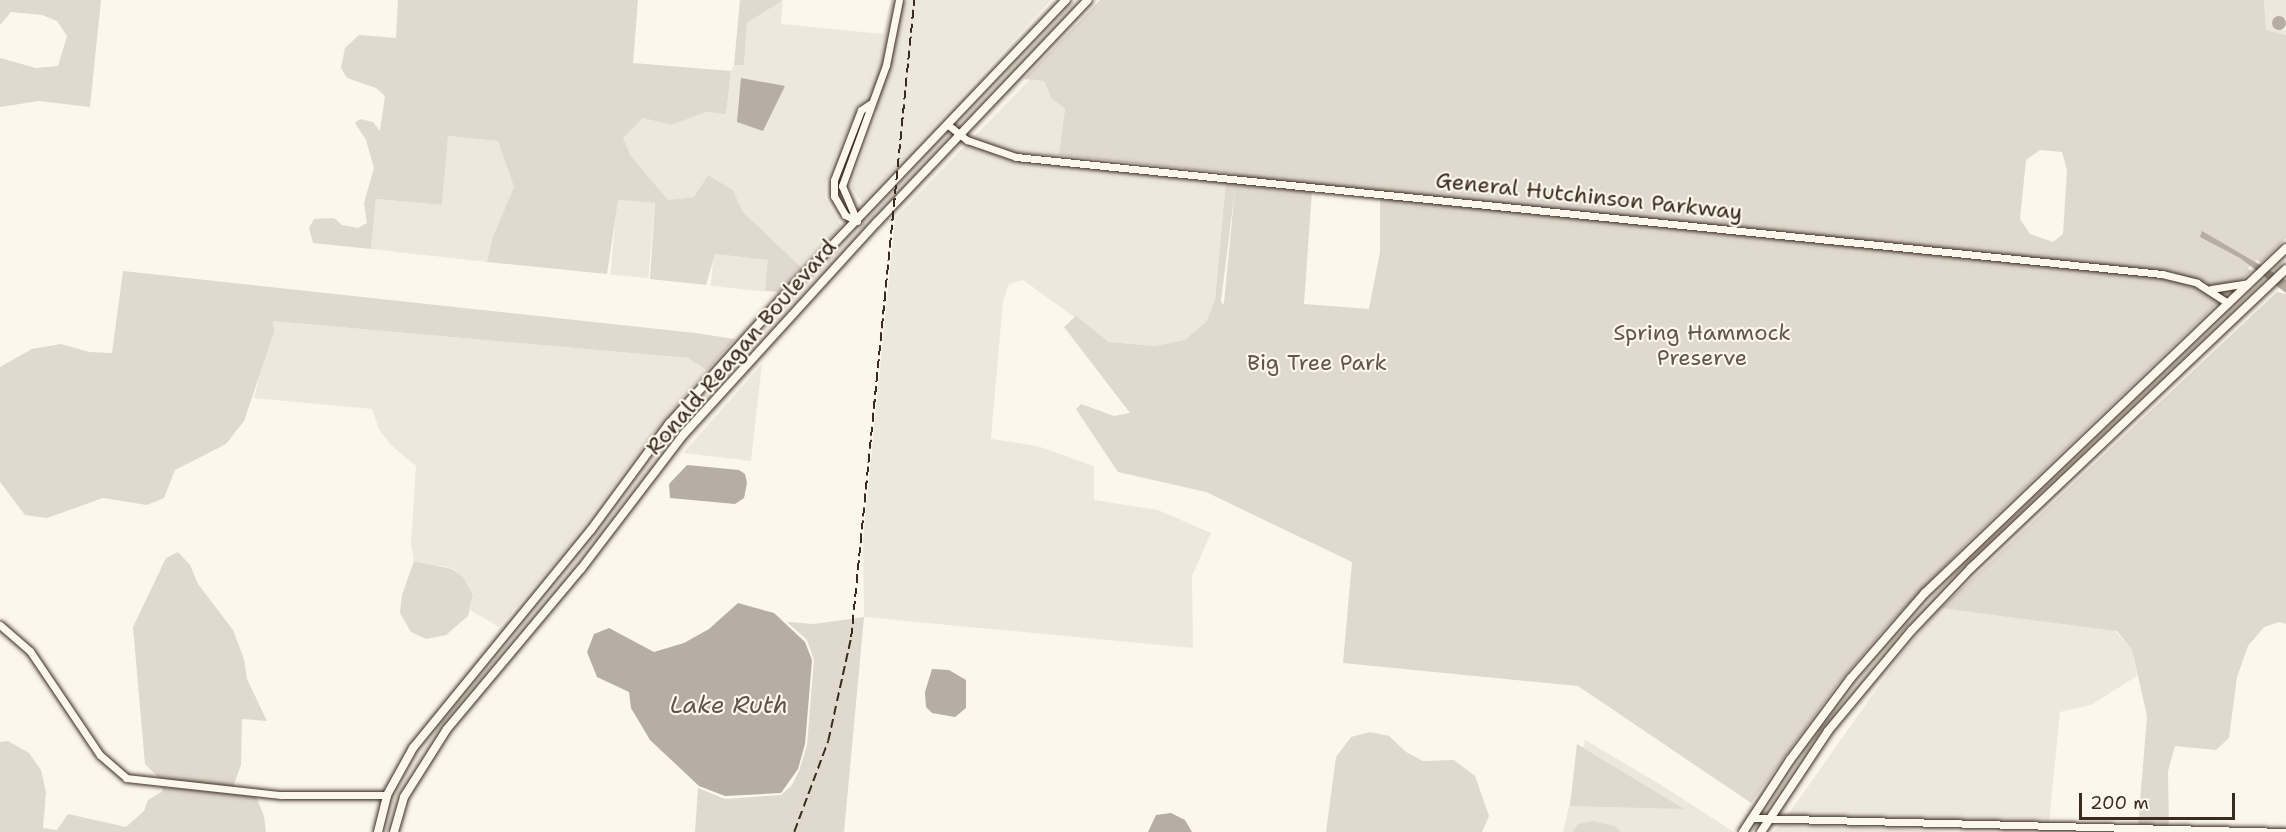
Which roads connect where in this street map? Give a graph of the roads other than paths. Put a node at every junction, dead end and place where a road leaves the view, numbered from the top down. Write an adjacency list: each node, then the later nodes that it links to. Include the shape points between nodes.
1 (899, 0): 6 (street, via 886,65 870,104 861,110 834,180 834,196 845,215)
2 (1066, 0): 4 (main road, Ronald Reagan Boulevard)
3 (1088, 0): 5 (main road, Ronald Reagan Boulevard)
4 (947, 124): 5 (street, General Hutchinson Parkway); 6 (main road, Ronald Reagan Boulevard)
5 (960, 134): 7 (main road, Ronald Reagan Boulevard); 11 (street, General Hutchinson Parkway, via 1016,157 2044,260 2173,275)
6 (857, 220): 7 (main road); 19 (main road, Ronald Reagan Boulevard, via 669,424 591,530)
7 (869, 231): 20 (main road, Ronald Reagan Boulevard, via 691,425 581,569)
8 (2285, 248): 10 (main road)
9 (2286, 269): 12 (main road)
10 (2252, 280): 11 (street, via 2234,288); 13 (main road)
11 (2209, 288): 13 (street, General Hutchinson Parkway)
12 (2256, 297): 13 (main road); 14 (main road)
13 (2228, 303): 14 (main road); 16 (main road, via 1959,559)
14 (2222, 330): 18 (main road, via 1971,568)
15 (0, 625): 22 (street, via 24,644 54,682 100,755 126,778 281,795)
16 (1868, 657): 17 (main road); 18 (main road)
17 (1851, 678): 21 (main road); 23 (main road)
18 (1868, 680): 21 (main road)
19 (463, 683): 20 (main road); 22 (main road, Ronald Reagan Boulevard, via 404,761)
20 (476, 695): 26 (main road, Ronald Reagan Boulevard, via 419,771 404,797)
21 (1850, 703): 24 (main road)
22 (387, 795): 25 (main road, Ronald Reagan Boulevard)
23 (1751, 818): 24 (street); 27 (main road)
24 (1768, 818): 28 (main road); 29 (street)
25 (378, 832)
26 (394, 832)
27 (1743, 832)
28 (1761, 832)
29 (2286, 832)

